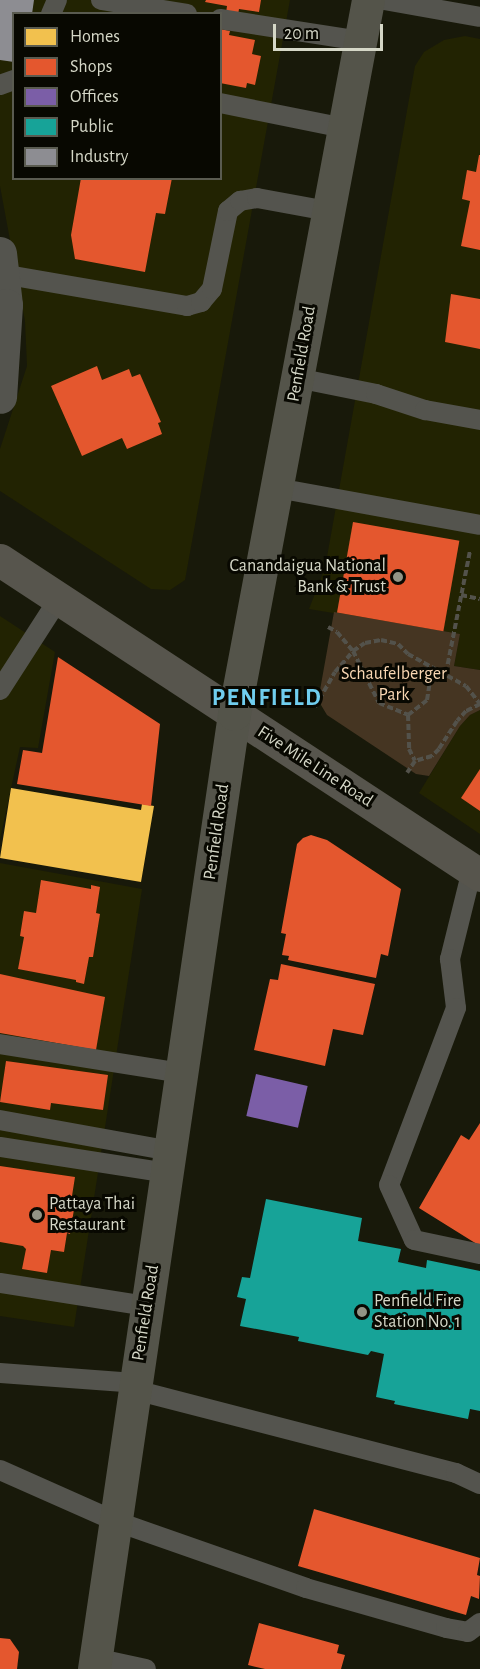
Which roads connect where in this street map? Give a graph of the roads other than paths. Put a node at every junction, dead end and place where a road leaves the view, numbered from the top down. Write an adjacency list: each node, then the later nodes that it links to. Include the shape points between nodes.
1 (102, 0): 4 (lane)
2 (368, 0): 7 (main road, Penfield Road)
3 (384, 0): 5 (lane)
4 (175, 12)
5 (480, 17)
6 (222, 19): 7 (lane)
7 (360, 41): 9 (main road, Penfield Road)
8 (222, 103): 9 (lane)
9 (344, 128): 10 (main road, Penfield Road)
10 (328, 211): 11 (lane, via 257,198 240,201 228,211 212,289 201,302 187,306); 12 (main road, Penfield Road)
11 (1, 264): 13 (street, via 6,305)
12 (297, 378): 14 (lane); 15 (main road, Penfield Road)
13 (0, 397)
14 (480, 420)
15 (277, 488): 16 (lane); 20 (main road, Penfield Road)
16 (480, 525)
17 (0, 560): 18 (main road, Five Mile Line Road)
18 (60, 597): 19 (lane); 20 (main road, Five Mile Line Road)
19 (0, 690)
20 (234, 714): 21 (main road, Five Mile Line Road); 23 (main road, Penfield Road)
21 (476, 873): 27 (lane, via 450,959 456,1008 389,1185 414,1240)
22 (0, 1044): 23 (lane)
23 (181, 1073): 26 (main road, Penfield Road)
24 (0, 1120): 26 (lane)
25 (0, 1147): 26 (lane)
26 (168, 1162): 29 (main road, Penfield Road)
27 (480, 1254)
28 (0, 1283): 29 (lane)
29 (147, 1306): 31 (main road, Penfield Road)
30 (0, 1373): 31 (lane)
31 (135, 1387): 33 (lane, via 456,1473); 34 (main road, Penfield Road)
32 (0, 1470): 34 (lane)
33 (480, 1484)
34 (115, 1521): 35 (lane, via 306,1588 435,1625 468,1632); 36 (main road, Penfield Road)
35 (480, 1623)
36 (94, 1664): 37 (lane)
37 (146, 1669)

